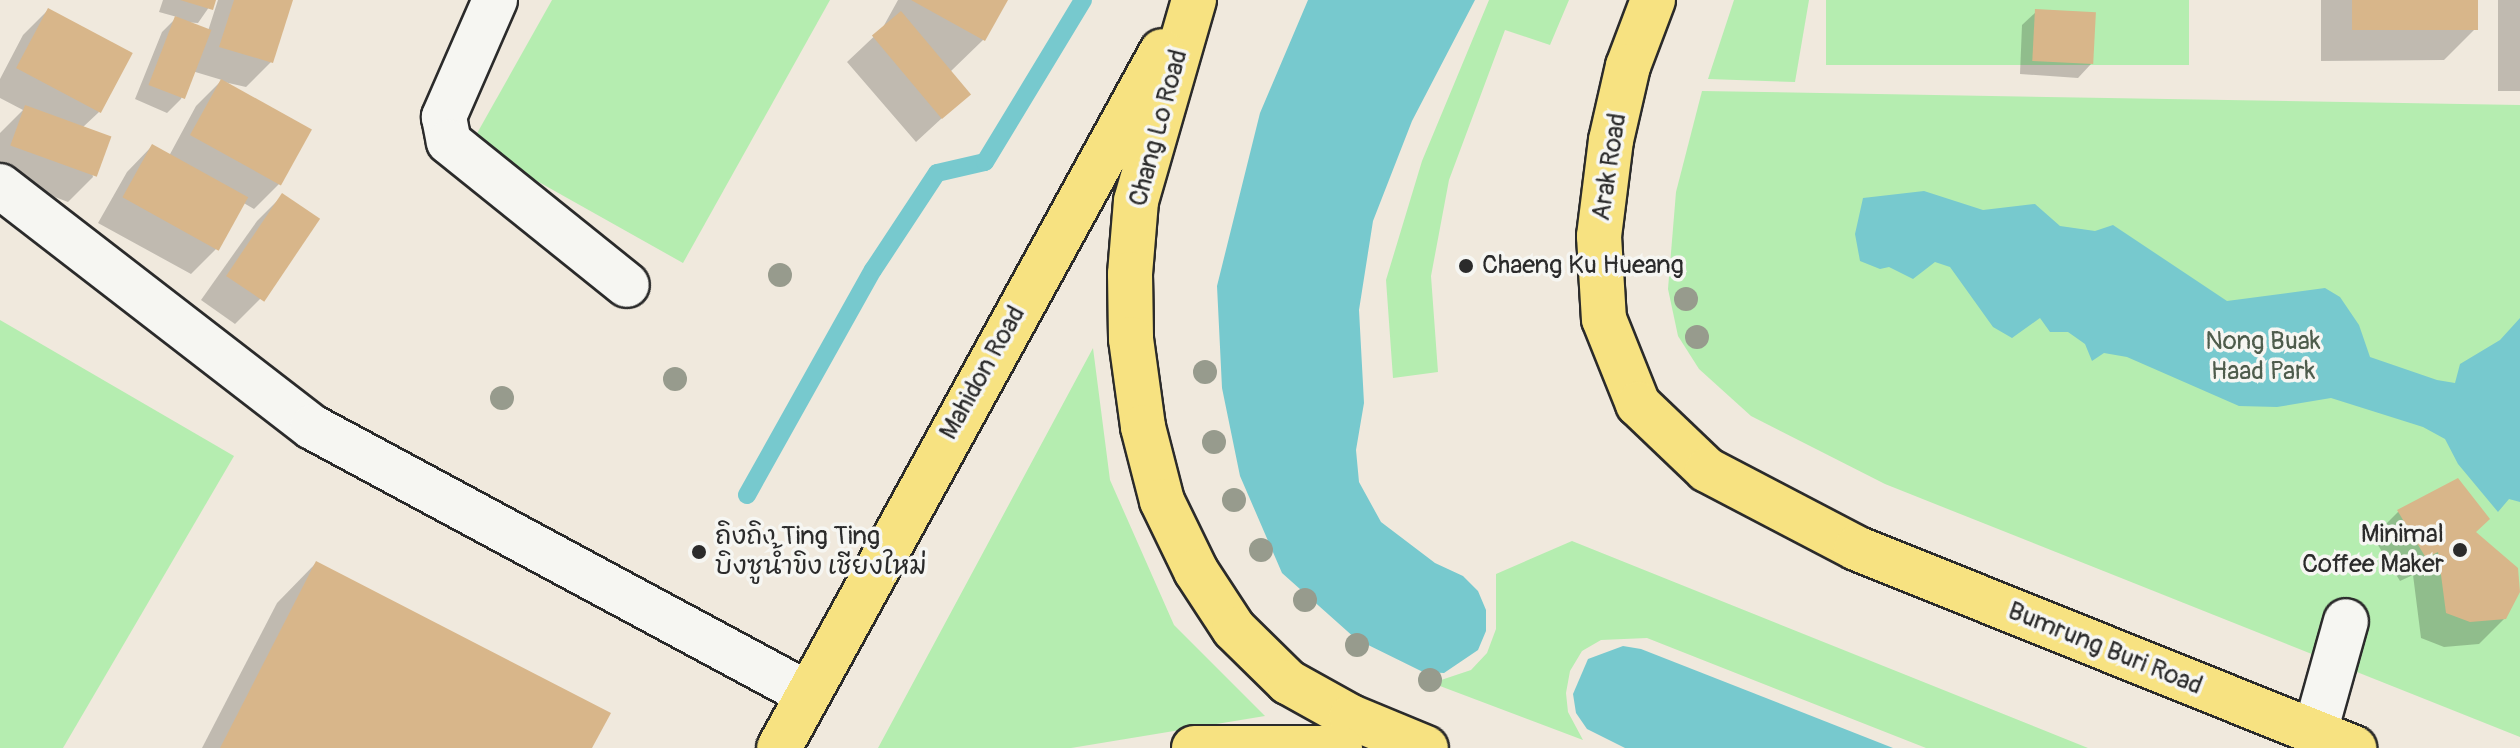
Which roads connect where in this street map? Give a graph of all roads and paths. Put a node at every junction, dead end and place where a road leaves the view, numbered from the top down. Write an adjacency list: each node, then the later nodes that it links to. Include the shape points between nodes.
1 (495, 0): 5 (street, via 444,117 449,142)
2 (1192, 0): 8 (main road, Mahidon Road); 13 (main road, Chang Lo Road, via 1136,201 1130,274 1131,339 1143,427 1162,501 1196,571 1234,629 1288,682 1351,717)
3 (1653, 0): 6 (main road, Arak Road, via 1628,66 1611,140 1599,236 1604,319 1638,404 1707,470)
4 (0, 186): 8 (street, via 312,427)
5 (627, 285)
6 (1856, 548): 9 (main road, Bumrung Buri Road)
7 (2346, 621): 9 (street)
8 (808, 694): 10 (main road, Mahidon Road)
9 (2335, 740)
10 (779, 748)
11 (1194, 748): 12 (main road)
12 (1340, 748)
13 (1426, 748)

